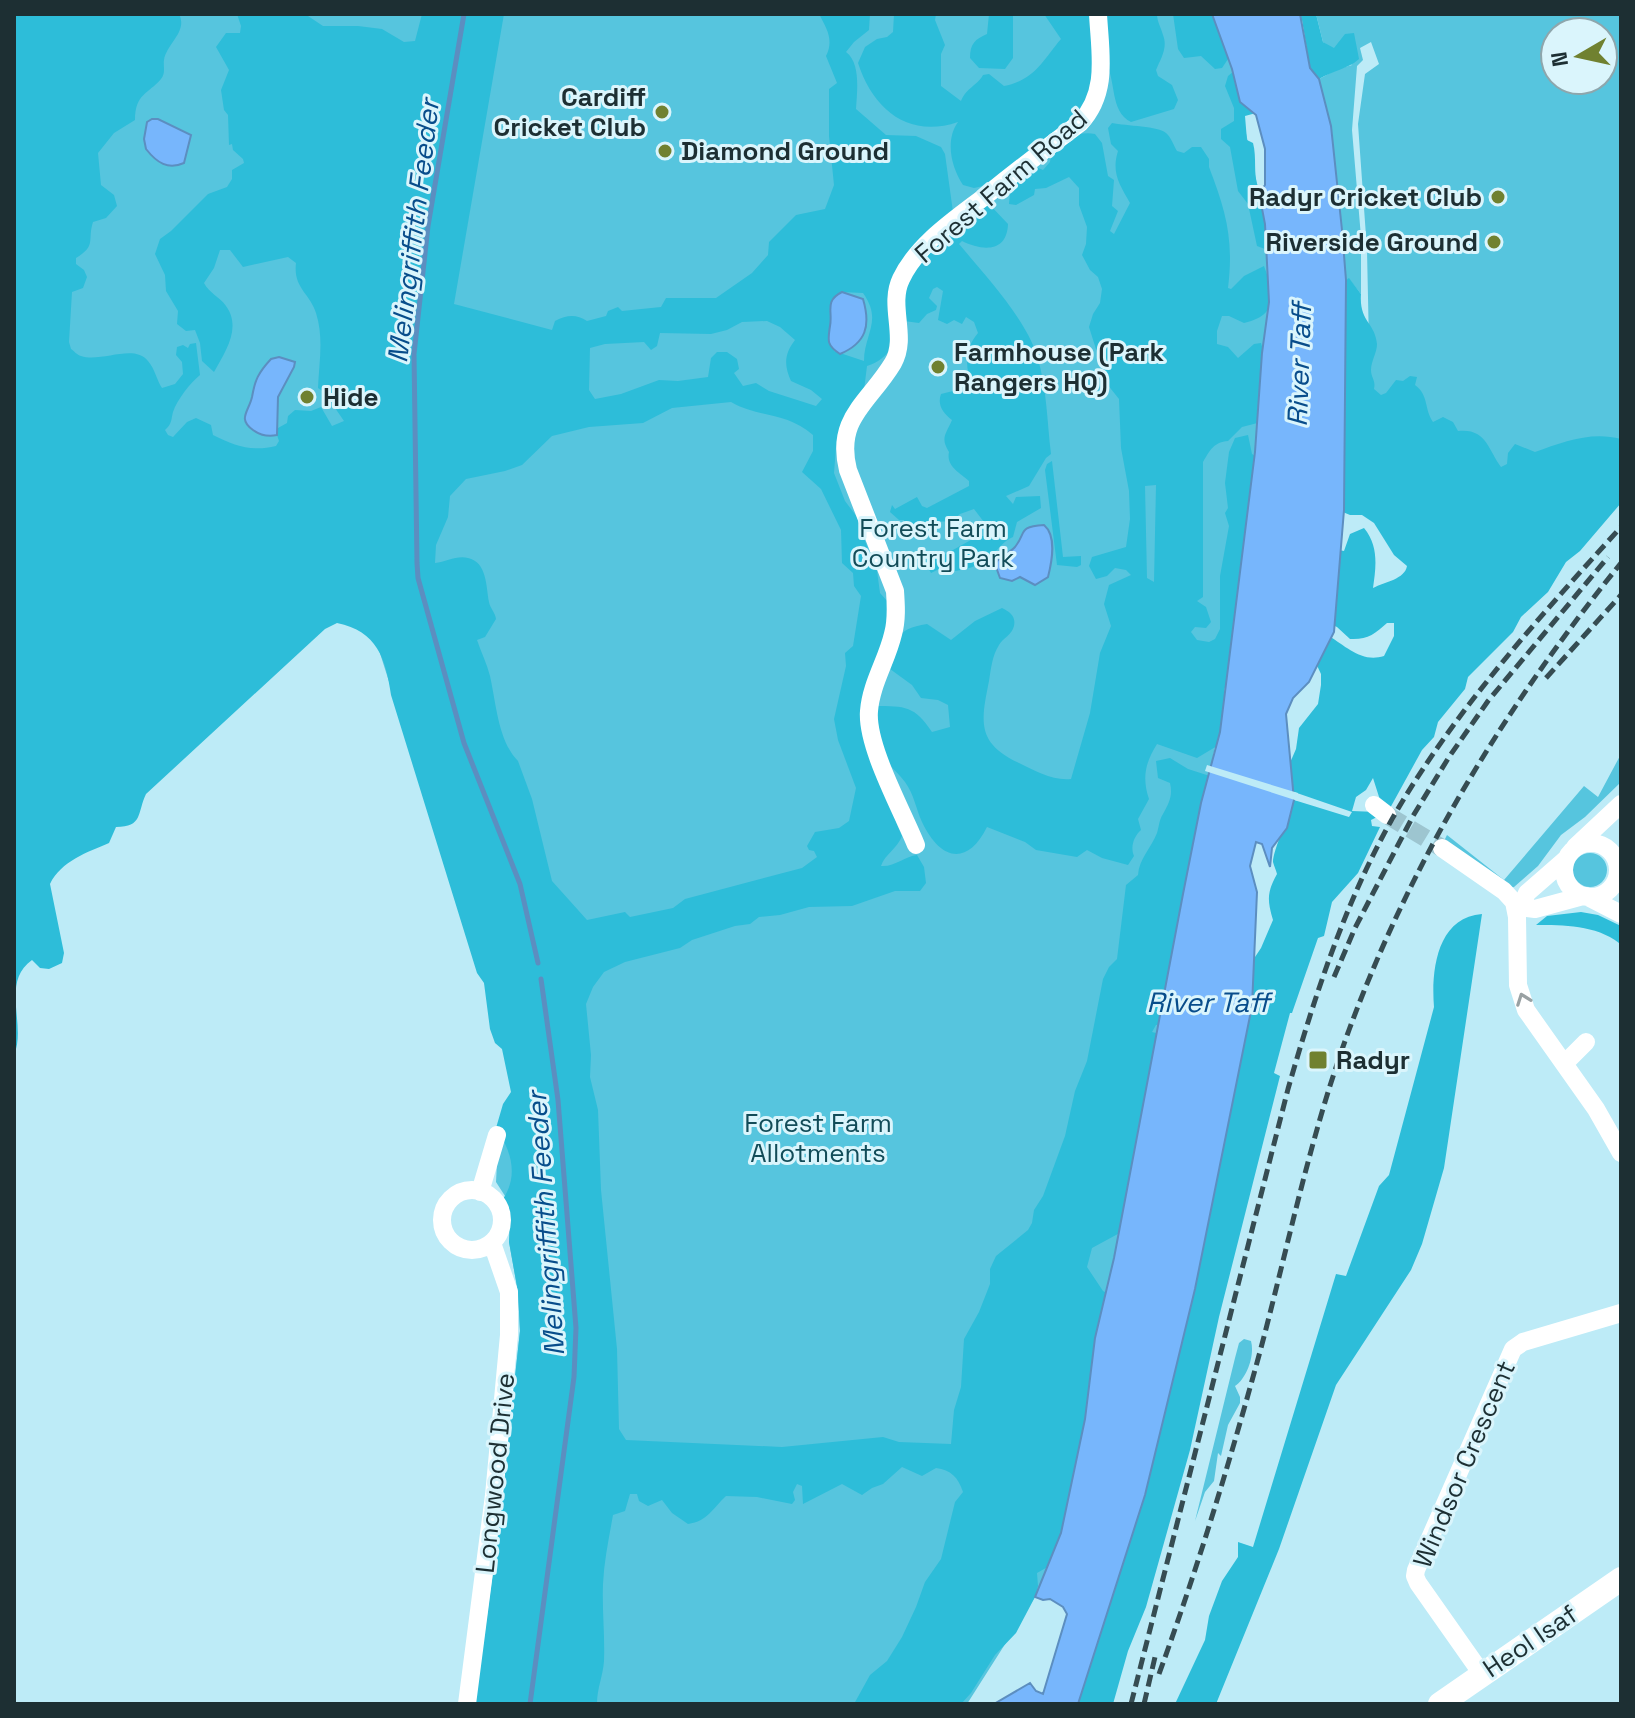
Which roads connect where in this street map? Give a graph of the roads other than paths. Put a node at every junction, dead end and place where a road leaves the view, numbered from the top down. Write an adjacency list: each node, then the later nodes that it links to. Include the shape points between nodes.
1 (1098, 14): 4 (street, Forest Farm Road, via 1101,72 1093,106 1080,123 913,259 896,296 896,357 847,428 848,470 896,601 893,634 872,695 871,738)
2 (1621, 804): 6 (street)
3 (1621, 837): 7 (street)
4 (916, 845)
5 (1442, 848): 9 (street)
6 (1568, 855): 7 (street, via 1578,846 1595,843 1609,850); 8 (street, via 1568,884); 9 (street)
7 (1618, 871): 8 (street, via 1607,891)
8 (1584, 896): 9 (street, via 1535,909); 10 (street)
9 (1519, 907): 12 (street, one-way to 9, via 1520,993)
10 (1621, 914)
11 (1586, 1042): 12 (street)
12 (1564, 1064): 14 (street)
13 (497, 1135): 15 (street)
14 (1621, 1153)
15 (480, 1192): 16 (street, via 490,1194 503,1215); 16 (street, via 469,1189 452,1197 442,1226 461,1248 482,1249)
16 (492, 1243): 20 (street, Longwood Drive, via 509,1292 509,1335)
17 (1621, 1313): 19 (street, Windsor Crescent, via 1513,1349 1416,1570 1418,1583)
18 (1621, 1579): 19 (main road, Heol Isaf)
19 (1482, 1674): 21 (main road, Heol Isaf)
20 (467, 1704)
21 (1440, 1704)

